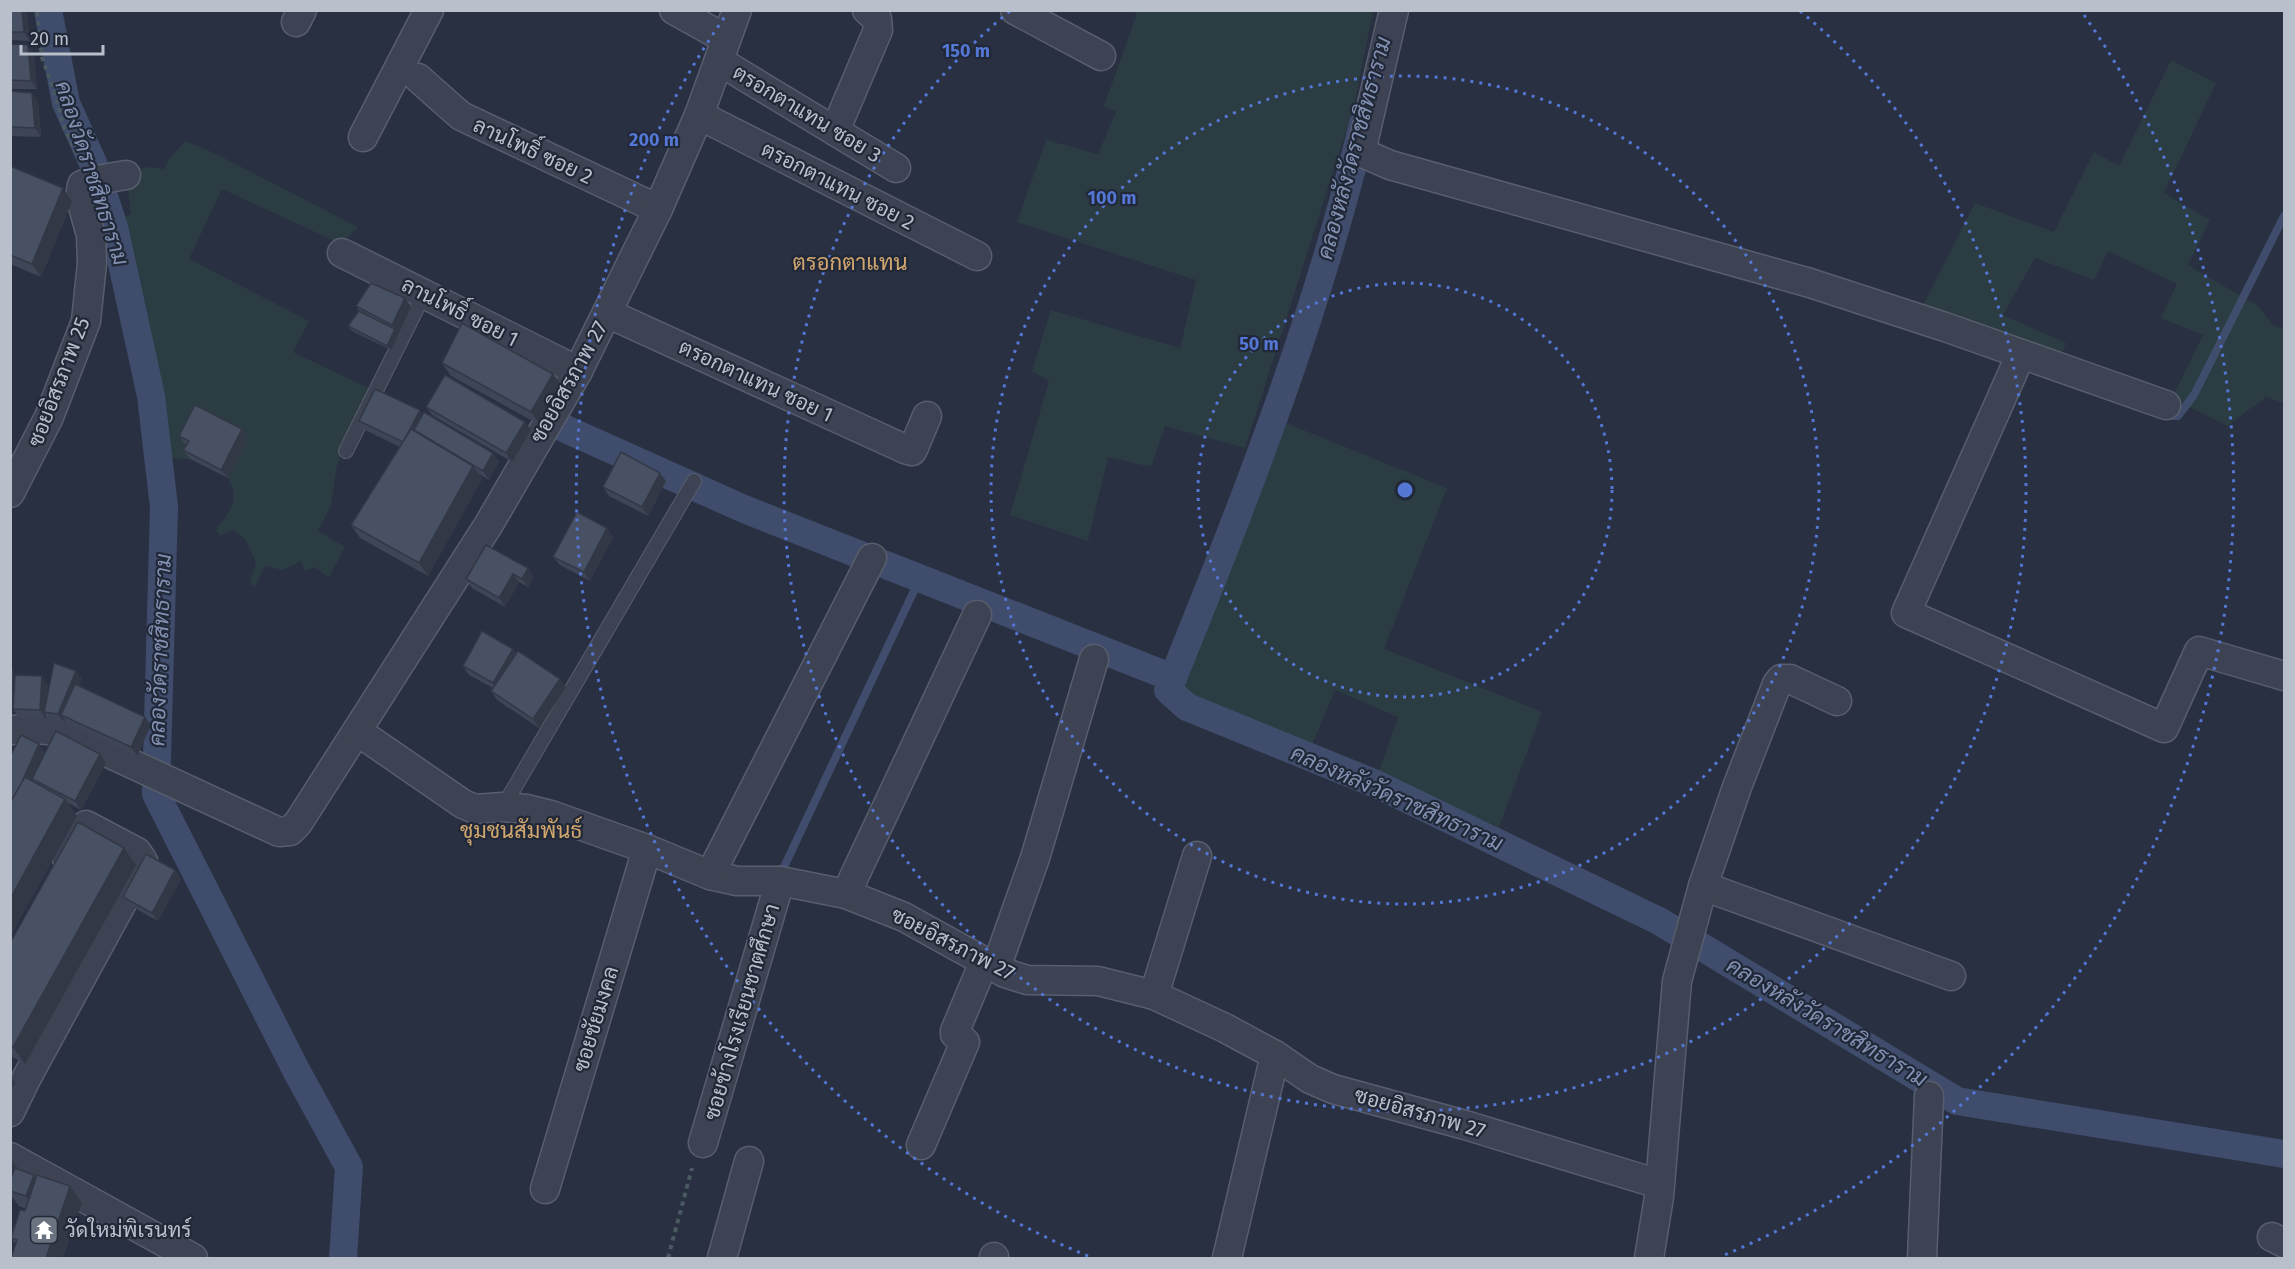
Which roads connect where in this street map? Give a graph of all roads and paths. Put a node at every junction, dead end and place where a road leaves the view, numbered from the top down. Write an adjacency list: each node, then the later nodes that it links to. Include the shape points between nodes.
1 (429, 10): 13 (street)
2 (674, 10): 8 (street, ตรอกตาแทน ซอย 3)
3 (737, 10): 8 (street, ซอยอิสรภาพ 27)
4 (867, 10): 12 (street, via 877,19 878,30)
5 (1014, 10): 9 (street)
6 (1394, 10): 22 (street, via 1363,143 1365,154 1390,165 1810,283)
7 (37, 12): 16 (path, via 42,57)
8 (723, 50): 11 (street, ซอยอิสรภาพ 27); 12 (street, ตรอกตาแทน ซอย 3)
9 (1101, 56)
10 (418, 78): 17 (street, ลานโพธิ์ ซอย 2, via 461,116)
11 (699, 115): 17 (street, ซอยอิสรภาพ 27); 19 (street, ตรอกตาแทน ซอย 2)
12 (835, 131): 14 (street, ตรอกตาแทน ซอย 3)
13 (363, 137)
14 (896, 168)
15 (126, 175): 16 (street)
16 (86, 186): 28 (street, ซอยอิสรภาพ 25, via 91,288 86,321 49,417)
17 (658, 209): 21 (street, ซอยอิสรภาพ 27)
18 (342, 253): 20 (street, ลานโพธิ์ ซอย 1)
19 (977, 256)
20 (424, 294): 23 (street, ลานโพธิ์ ซอย 1); 26 (lane)
21 (607, 313): 23 (street, ซอยอิสรภาพ 27); 25 (street, ตรอกตาแทน ซอย 1, via 905,449 912,451)
22 (2021, 354): 24 (street); 32 (street, via 1906,614 2164,728 2199,651)
23 (578, 371): 35 (street, ซอยอิสรภาพ 27, via 489,524)
24 (2166, 405)
25 (927, 416)
26 (346, 451)
27 (694, 481): 36 (lane)
28 (10, 493)
29 (872, 558): 39 (street)
30 (977, 615): 43 (street)
31 (1094, 659): 44 (street, via 1035,858)
32 (2284, 676)
33 (1837, 701): 42 (street, via 1790,679 1781,679 1777,684)
34 (10, 730): 35 (street, ซอยอิสรภาพ 27, via 61,731 279,832 290,831 298,823)
35 (357, 731): 36 (street, ซอยอิสรภาพ 27, via 463,804 476,809)
36 (503, 807): 37 (street, ซอยอิสรภาพ 27, via 551,815)
37 (647, 849): 39 (street, ซอยอิสรภาพ 27); 56 (street, ซอยชัยมงคล)
38 (1197, 856): 46 (street)
39 (710, 875): 41 (street, ซอยอิสรภาพ 27, via 737,881)
40 (57, 877): 48 (street, via 86,825 137,852 142,861)
41 (780, 881): 43 (street, ซอยอิสรภาพ 27); 51 (street, ซอยข้างโรงเรียนชาตศึกษา)
42 (1703, 886): 45 (street); 55 (street, via 1677,981)
43 (846, 894): 44 (street, ซอยอิสรภาพ 27, via 904,917)
44 (990, 965): 46 (street, ซอยอิสรภาพ 27, via 1027,980 1098,981); 52 (street, via 975,979 955,1031 964,1042)
45 (1951, 976)
46 (1154, 995): 47 (street, ซอยอิสรภาพ 27)
47 (1275, 1055): 55 (street, ซอยอิสรภาพ 27, via 1333,1089); 60 (street)
48 (19, 1073): 50 (street)
49 (1929, 1096): 62 (street)
50 (10, 1112)
51 (703, 1143): 58 (path, via 693,1164)
52 (921, 1145)
53 (10, 1157): 57 (street)
54 (749, 1161): 59 (street)
55 (1659, 1184): 61 (street)
56 (545, 1189)
57 (193, 1258)
58 (668, 1258)
59 (722, 1258)
60 (1227, 1258)
61 (1649, 1258)
62 (1922, 1258)

